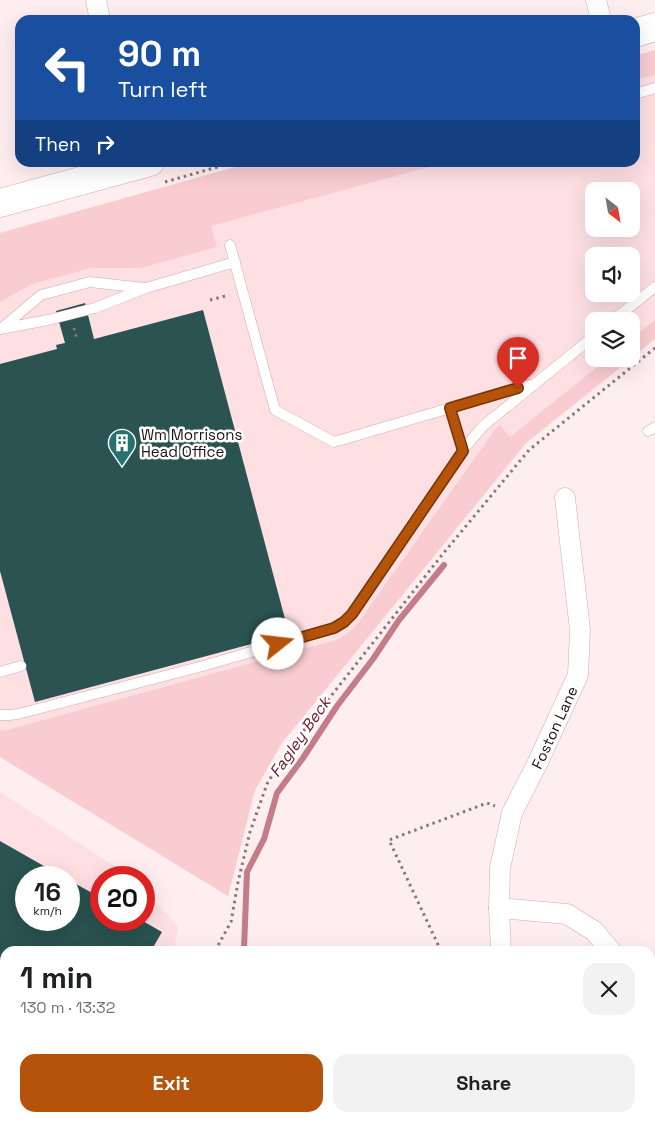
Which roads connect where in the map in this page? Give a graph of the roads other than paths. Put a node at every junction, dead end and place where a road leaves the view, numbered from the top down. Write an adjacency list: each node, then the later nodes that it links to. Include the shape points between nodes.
1 (96, 0): 3 (street)
2 (596, 0): 4 (street)
3 (99, 15)
4 (600, 15)
5 (655, 27): 6 (street)
6 (640, 32)
7 (655, 88): 8 (lane)
8 (640, 92)
9 (126, 167): 10 (street)
10 (0, 203)
11 (230, 245): 12 (lane)
12 (235, 262): 14 (lane); 19 (lane, via 276,410 334,442)
13 (655, 287): 15 (lane)
14 (146, 288): 16 (lane, via 95,308); 16 (lane, via 90,282 41,295)
15 (623, 312)
16 (1, 329)
17 (585, 343): 18 (lane)
18 (535, 384): 19 (lane); 20 (lane, via 483,426)
19 (450, 408): 20 (lane)
20 (463, 451): 24 (lane, via 352,614 334,628 203,666 18,714)
21 (565, 498): 25 (street, Foston Lane, via 580,630 578,675 512,812 500,868)
22 (21, 666): 23 (lane)
23 (0, 672)
24 (0, 715)
25 (499, 908): 26 (street, Foston Lane); 27 (street, via 567,914 594,931)
26 (501, 946)
27 (607, 946)

